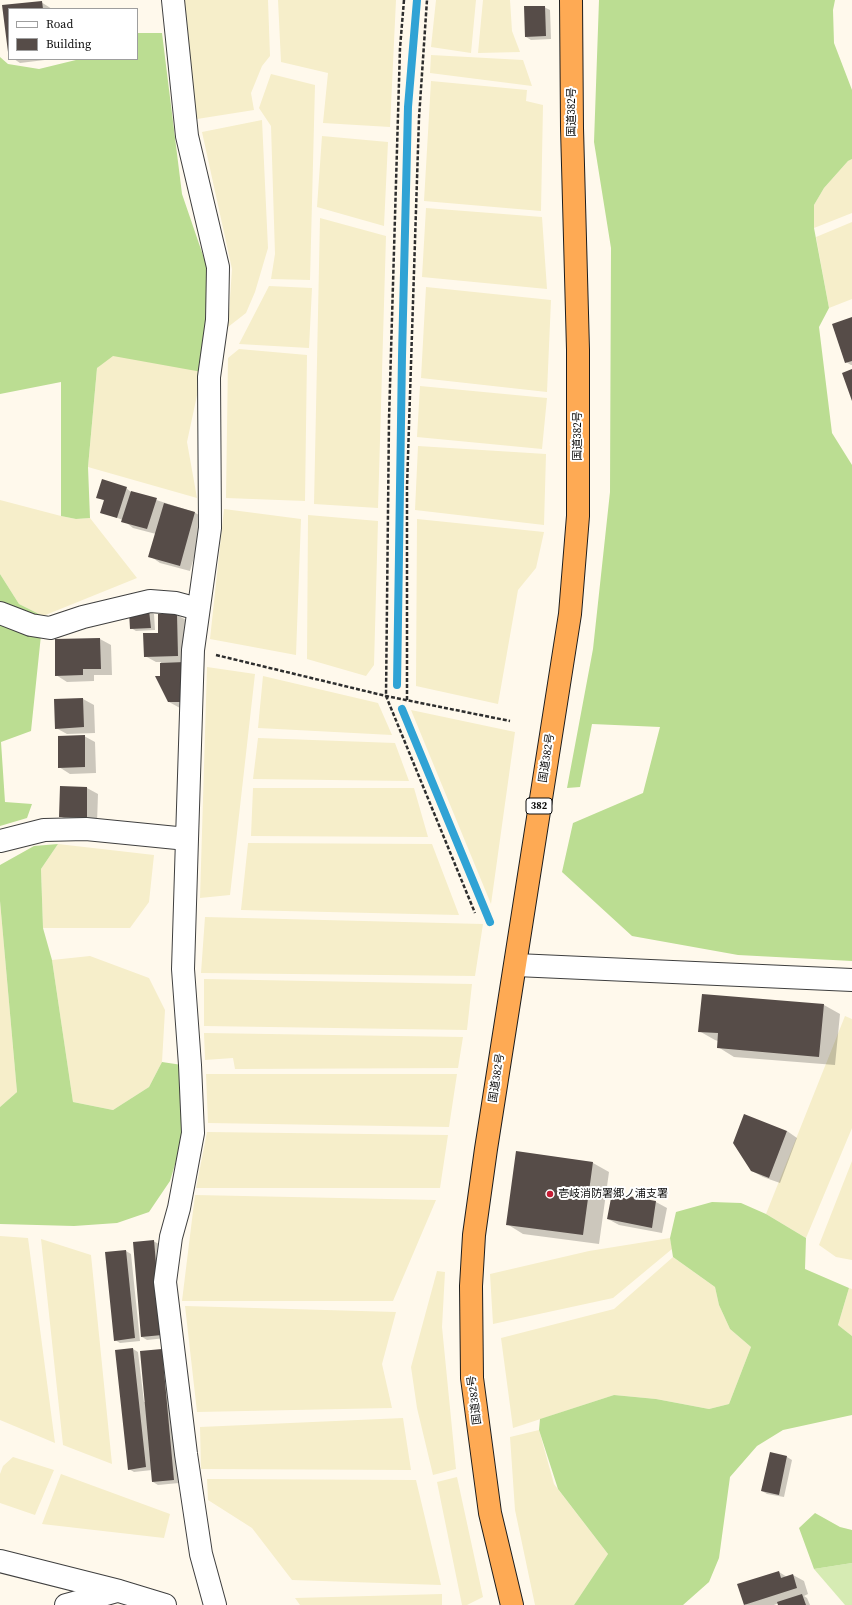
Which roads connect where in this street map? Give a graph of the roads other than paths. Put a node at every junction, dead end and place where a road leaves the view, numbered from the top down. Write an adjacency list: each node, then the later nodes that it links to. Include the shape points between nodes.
1 (173, 0): 3 (street, via 187,136 218,267 217,320 209,377 210,528)
2 (571, 0): 7 (highway, 国道382号 / 382, via 578,350 578,516 570,614)
3 (198, 609): 4 (street, via 176,603 150,601 83,617 50,628 31,625); 5 (street, via 193,650)
4 (0, 613)
5 (187, 839): 6 (street, via 86,829 44,830); 13 (street, via 183,969 193,1133 171,1237 165,1282 201,1554)
6 (0, 841)
7 (516, 965): 8 (street); 14 (highway, 国道382号 / 382, via 474,1234 471,1286 472,1378 490,1513)
8 (852, 980)
9 (0, 1561): 10 (street)
10 (119, 1591): 11 (street); 12 (street)
11 (66, 1605)
12 (165, 1605)
13 (215, 1605)
14 (512, 1605)

